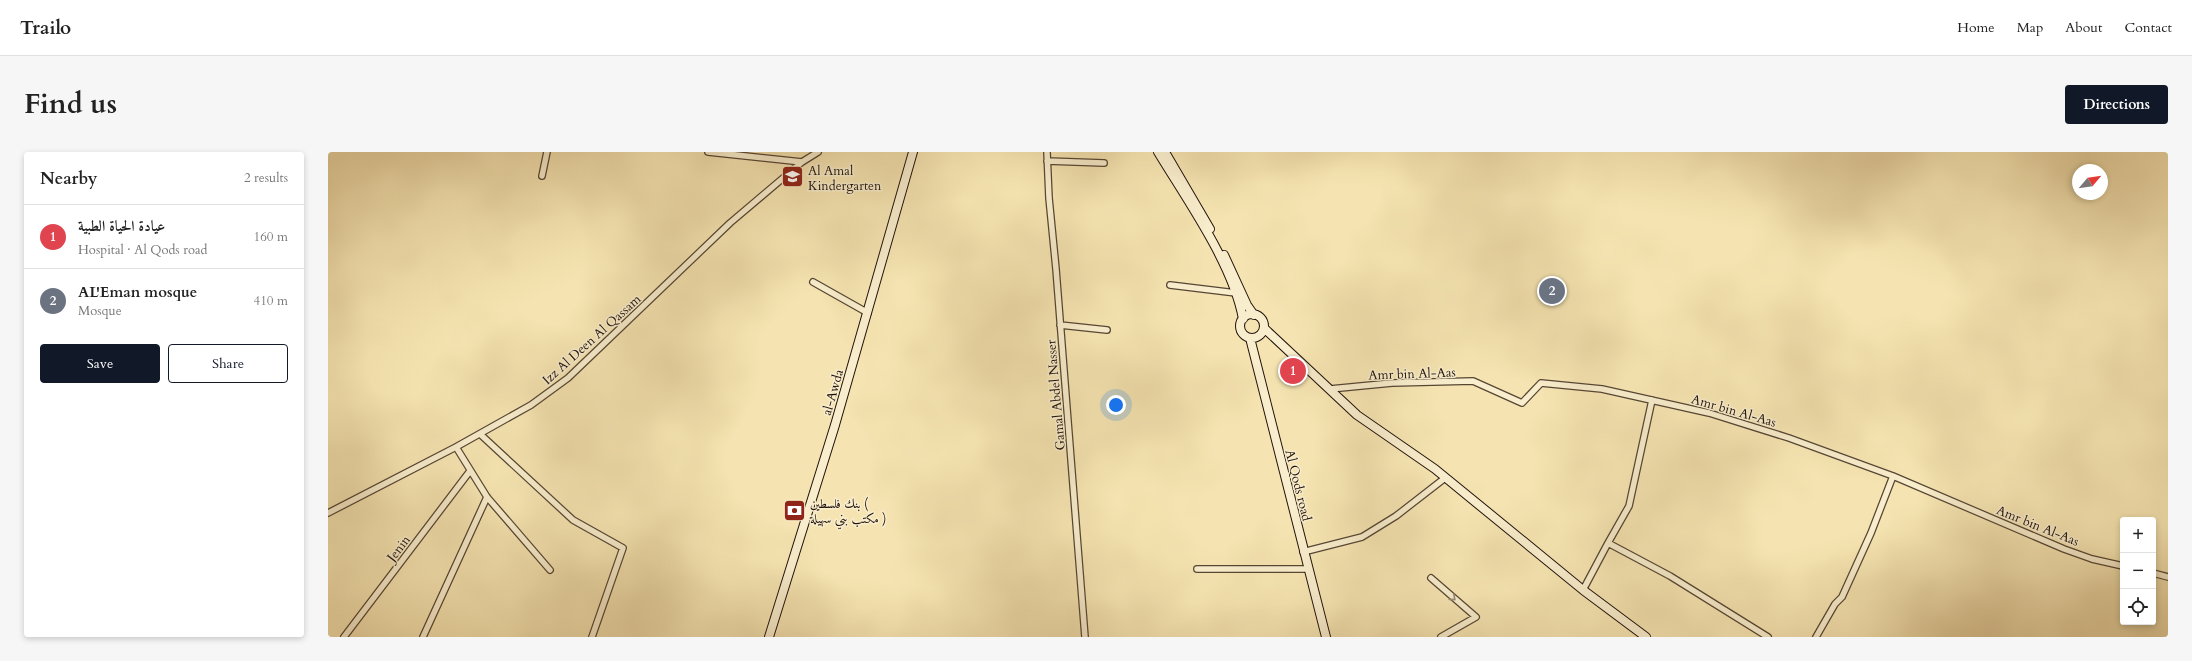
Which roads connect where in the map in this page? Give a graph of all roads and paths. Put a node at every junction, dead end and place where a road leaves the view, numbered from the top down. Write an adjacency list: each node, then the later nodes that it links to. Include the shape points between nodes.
1 (548, 152): 11 (street)
2 (708, 152): 9 (street)
3 (818, 152): 9 (street, Izz Al Deen Al Qassam)
4 (913, 152): 15 (main road, al-Awda)
5 (1047, 152): 8 (street, Gamal Abdel Nasser)
6 (1158, 152): 14 (main road, via 1215,249)
7 (1166, 152): 16 (main road)
8 (1047, 161): 10 (street); 18 (street, Gamal Abdel Nasser)
9 (802, 162): 24 (street, Izz Al Deen Al Qassam, via 730,223 568,378 531,405)
10 (1104, 164)
11 (542, 176)
12 (813, 282): 15 (street)
13 (1170, 285): 14 (street)
14 (1236, 293): 17 (main road)
15 (868, 313): 44 (main road, al-Awda)
16 (1254, 315): 17 (main road, via 1248,315); 19 (main road, via 1262,319)
17 (1243, 319): 21 (main road, via 1241,329)
18 (1060, 325): 20 (street); 45 (street, Gamal Abdel Nasser)
19 (1264, 328): 21 (main road, via 1259,336); 22 (main road)
20 (1107, 330)
21 (1250, 338): 32 (main road, Al Qods road)
22 (1330, 389): 23 (street, Amr bin Al-Aas, via 1392,383 1473,381 1522,404 1541,383 1602,389); 28 (main road, via 1357,415)
23 (1652, 400): 27 (street, Amr bin Al-Aas, via 1715,414); 31 (street, via 1629,506)
24 (480, 434): 25 (street, Izz Al Deen Al Qassam); 43 (street, via 572,520 623,548)
25 (456, 447): 26 (street); 30 (street, Izz Al Deen Al Qassam)
26 (470, 471): 29 (street); 41 (street, Jenin)
27 (1893, 476): 33 (street, Amr bin Al-Aas, via 2064,549); 50 (street, via 1842,597 1835,604)
28 (1445, 478): 32 (street, via 1396,516 1362,537); 40 (main road)
29 (487, 497): 35 (street); 42 (street)
30 (328, 513)
31 (1608, 543): 40 (street); 49 (street, via 1670,576)
32 (1303, 552): 36 (main road, Al Qods road)
33 (2120, 565)
34 (1197, 569): 36 (street)
35 (550, 570)
36 (1308, 570): 46 (main road, Al Qods road)
37 (2156, 574): 38 (street)
38 (2168, 577)
39 (1431, 578): 47 (street, one-way to 47, via 1476,617)
40 (1583, 590): 48 (main road)
41 (344, 637)
42 (423, 637)
43 (592, 637)
44 (768, 637)
45 (1085, 637)
46 (1326, 637)
47 (1441, 637)
48 (1646, 637)
49 (1768, 637)
50 (1816, 637)

